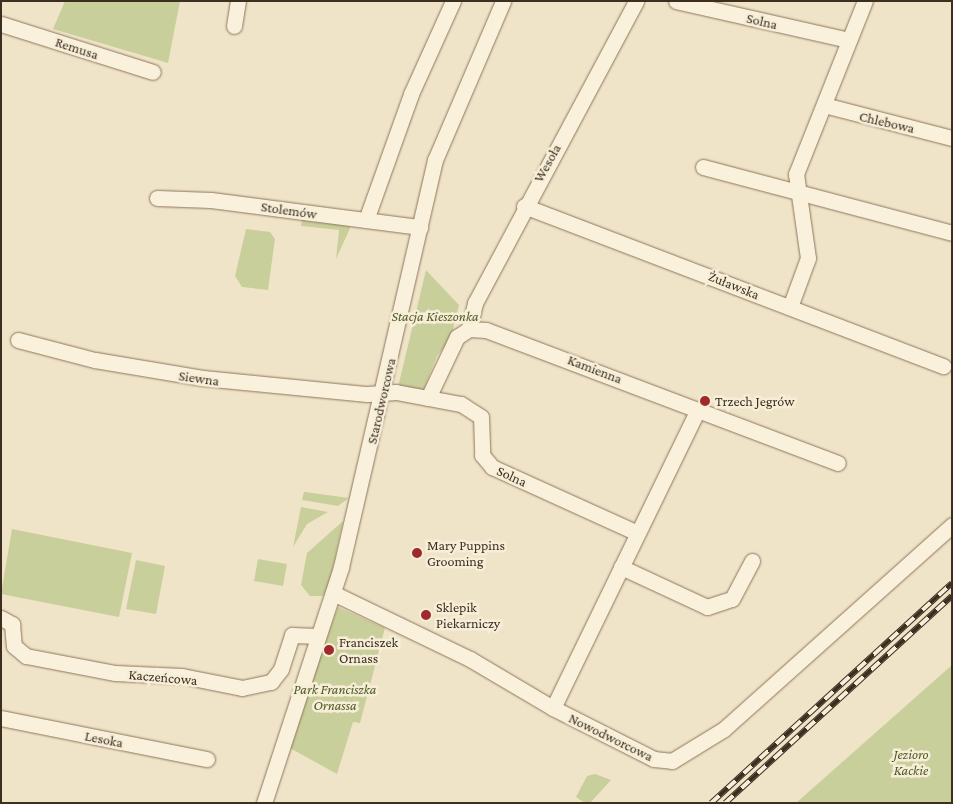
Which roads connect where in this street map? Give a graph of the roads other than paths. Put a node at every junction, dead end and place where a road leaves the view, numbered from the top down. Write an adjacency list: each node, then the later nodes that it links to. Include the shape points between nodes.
1 (238, 1): 8 (street)
2 (453, 1): 17 (street, via 411,94)
3 (503, 1): 18 (street, Starodworcowa, via 441,144)
4 (636, 1): 16 (street, Wesoła)
5 (676, 1): 9 (street, Solna)
6 (865, 1): 9 (street)
7 (1, 24): 10 (street, Remusa)
8 (234, 26)
9 (849, 40): 11 (street)
10 (153, 72)
11 (824, 104): 12 (street, Chlebowa); 14 (street, via 796,174)
12 (952, 138)
13 (703, 167): 14 (street)
14 (796, 190): 19 (street); 20 (street, via 808,258)
15 (157, 198): 17 (street, Stolemów, via 212,200)
16 (524, 206): 20 (street, Żuławska); 21 (street, Wesoła, via 475,303)
17 (366, 220): 18 (street, Stolemów)
18 (420, 227): 24 (street, Starodworcowa)
19 (952, 233)
20 (790, 307): 23 (street, Żuławska)
21 (469, 329): 25 (street, via 445,354); 26 (street, Kamienna, via 500,333)
22 (18, 340): 24 (street, Siewna, via 95,360 203,378)
23 (944, 366)
24 (383, 393): 25 (street); 32 (street, Starodworcowa)
25 (428, 398): 29 (street, Solna, via 461,404 477,413 484,425 482,455 492,467)
26 (698, 409): 27 (street, Kamienna); 29 (street)
27 (838, 463)
28 (952, 525): 35 (street, Nowodworcowa, via 724,730 672,761 654,759)
29 (636, 532): 31 (street)
30 (752, 561): 31 (street, via 732,598 707,607)
31 (621, 567): 35 (street)
32 (333, 593): 34 (street, Starodworcowa); 35 (street, Nowodworcowa, via 470,658)
33 (1, 618): 34 (street, Kaczeńcowa, via 12,624 14,646 26,656 115,673 182,676 242,688 271,682 281,669 292,635)
34 (318, 636): 38 (street, Starodworcowa)
35 (553, 708)
36 (1, 718): 37 (street, Lesoka)
37 (207, 759)
38 (264, 803)

